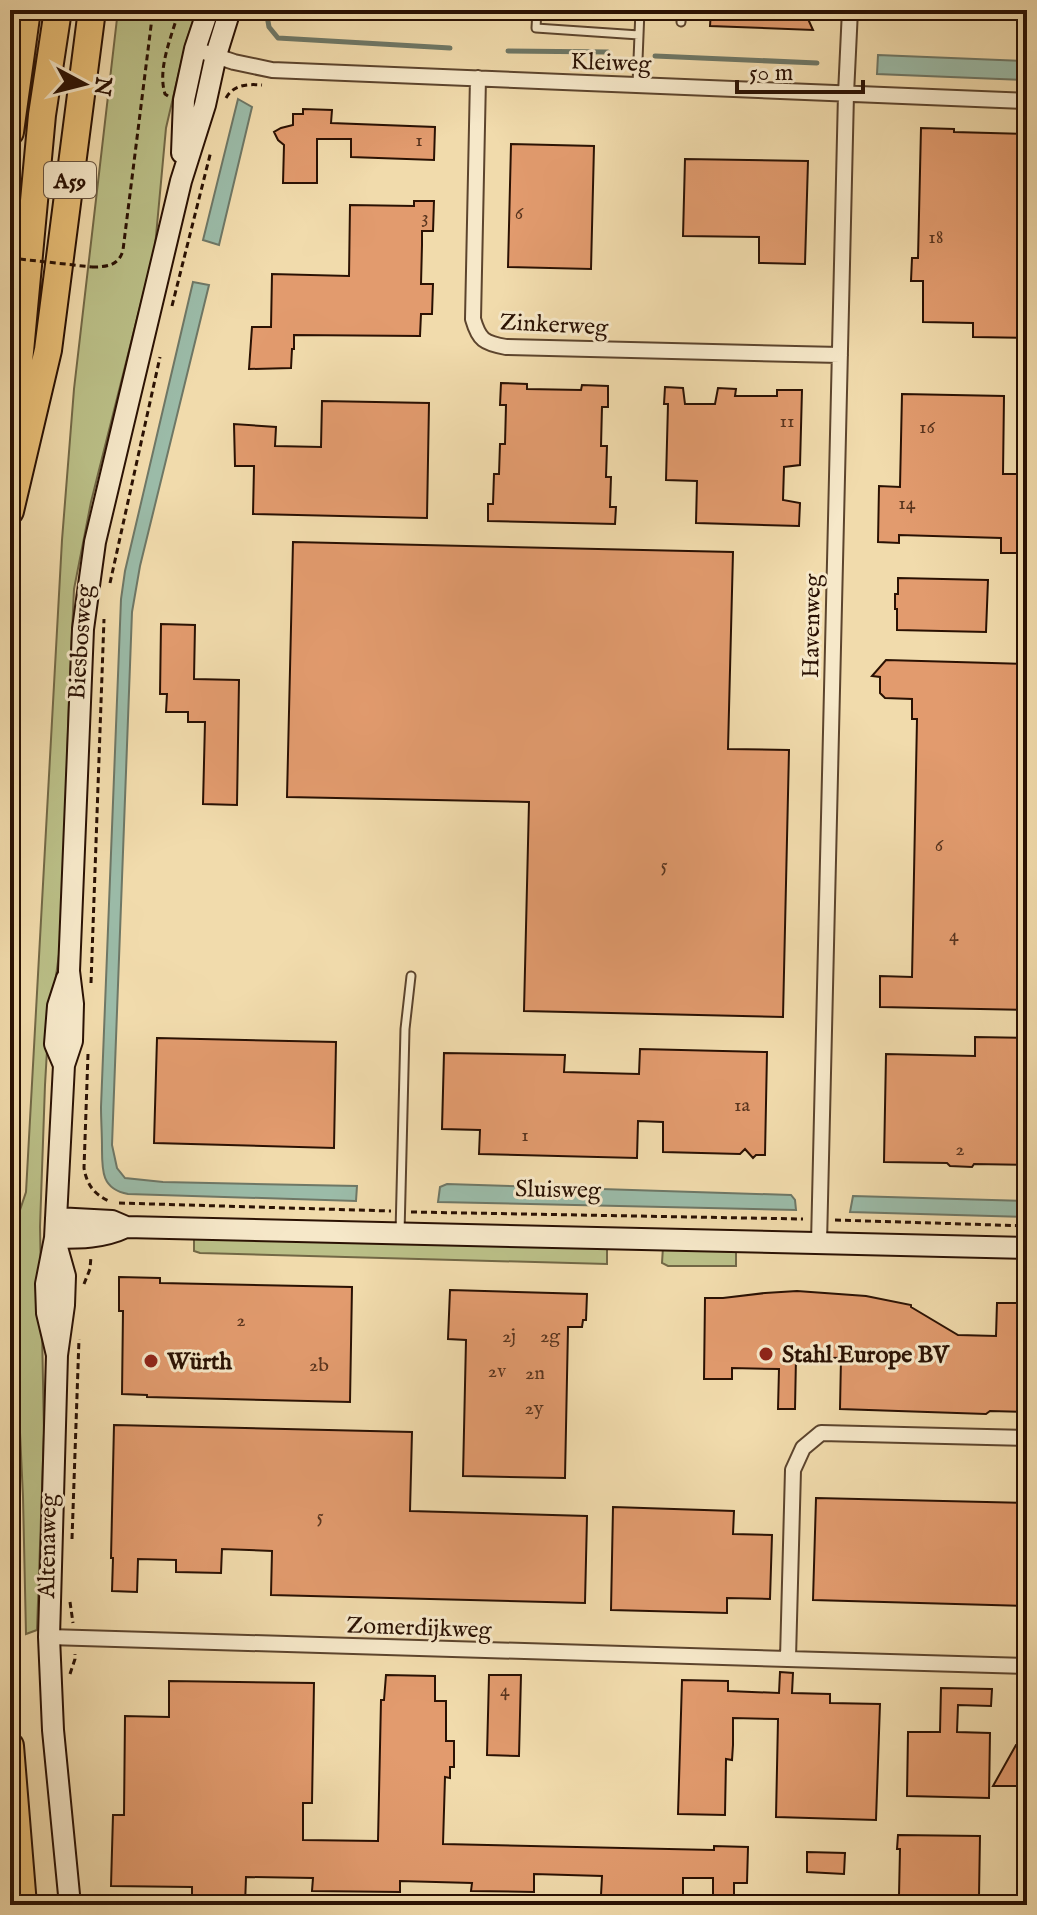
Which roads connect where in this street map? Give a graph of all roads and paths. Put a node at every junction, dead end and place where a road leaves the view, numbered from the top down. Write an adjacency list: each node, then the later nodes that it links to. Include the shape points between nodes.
1 (27, 10): 19 (highway)
2 (58, 10): 26 (highway, A59, via 42,115)
3 (92, 10): 27 (highway, A59, via 48,350)
4 (153, 10): 22 (path, bridge, via 121,258 92,267)
5 (208, 10): 13 (main road, Biesbosweg)
6 (230, 10): 14 (main road, Biesbosweg)
7 (537, 10): 12 (lane, via 536,28)
8 (640, 10): 12 (lane)
9 (682, 10): 11 (lane)
10 (850, 10): 17 (street, Havenweg)
11 (681, 22)
12 (639, 35): 16 (lane)
13 (195, 49): 14 (street, Kleiweg); 21 (main road, Biesbosweg, via 184,100)
14 (216, 55): 15 (street, Kleiweg, via 272,70); 21 (main road, Biesbosweg)
15 (478, 78): 16 (street, Kleiweg); 24 (street, Zinkerweg, via 473,319 477,334 489,344)
16 (637, 85): 17 (street, Kleiweg)
17 (846, 94): 18 (street, Kleiweg); 24 (street, Havenweg)
18 (1027, 101)
19 (10, 132)
20 (214, 139): 23 (path)
21 (181, 181): 37 (main road, Biesbosweg, via 90,568 69,971 72,1041 64,1065)
22 (10, 258)
23 (170, 313)
24 (840, 355): 35 (street, Havenweg)
25 (159, 358): 28 (path, Biesbosweg)
26 (10, 501)
27 (10, 511)
28 (109, 584)
29 (105, 610): 31 (path, Biesbosweg)
30 (411, 976): 34 (lane)
31 (90, 993)
32 (88, 1040): 33 (path, via 84,1168)
33 (93, 1189): 34 (path, Sluisweg, via 114,1203); 38 (path)
34 (401, 1211): 35 (path, Sluisweg); 39 (lane)
35 (820, 1220): 36 (path, Sluisweg); 40 (street, Havenweg)
36 (1027, 1226)
37 (56, 1228): 38 (main road, Sluisweg); 47 (main road, Altenaweg, via 65,1276 57,1355)
38 (92, 1229): 39 (main road, Sluisweg, via 111,1234 126,1227); 42 (path, via 90,1269)
39 (400, 1233): 40 (main road, Sluisweg)
40 (819, 1243): 41 (main road, Sluisweg)
41 (1027, 1248)
42 (82, 1289)
43 (80, 1332): 45 (path, Altenaweg)
44 (1027, 1438): 49 (street, via 821,1433 803,1448 793,1470)
45 (72, 1540)
46 (69, 1601): 48 (path, Altenaweg)
47 (49, 1637): 48 (street, Zomerdijkweg); 54 (main road, Altenaweg)
48 (74, 1638): 49 (street, Zomerdijkweg); 51 (path, Altenaweg)
49 (788, 1658): 50 (street)
50 (1027, 1666)
51 (69, 1678)
52 (10, 1746): 53 (highway)
53 (23, 1905)
54 (70, 1905)

